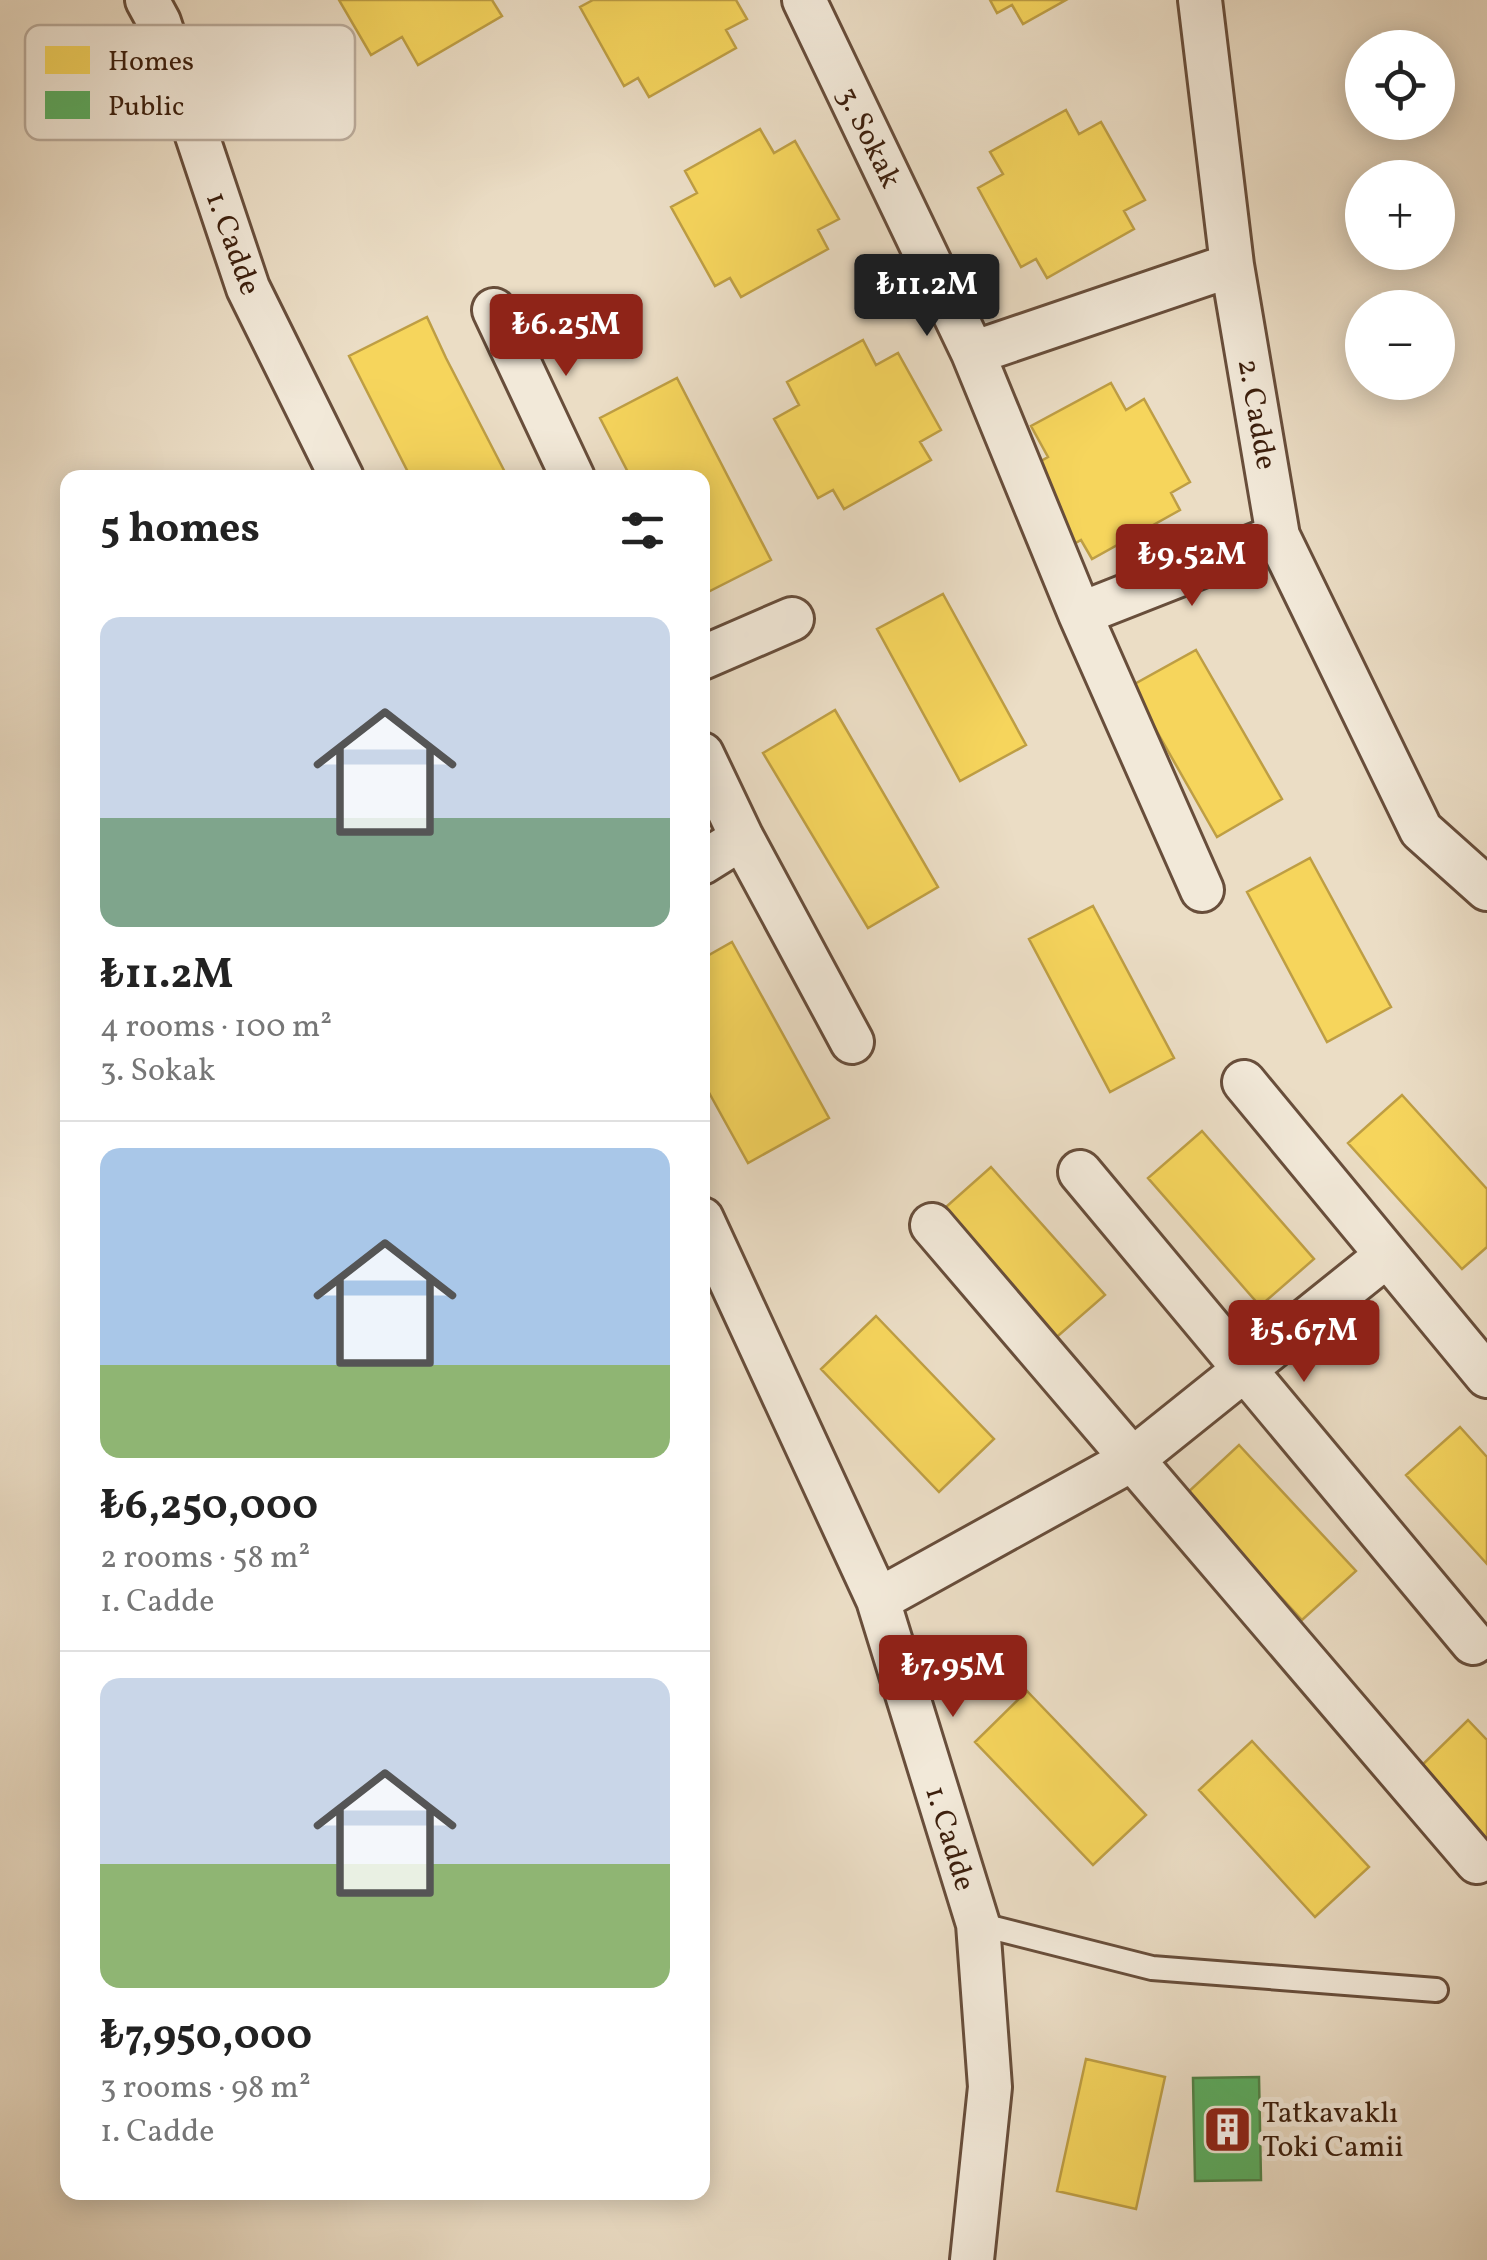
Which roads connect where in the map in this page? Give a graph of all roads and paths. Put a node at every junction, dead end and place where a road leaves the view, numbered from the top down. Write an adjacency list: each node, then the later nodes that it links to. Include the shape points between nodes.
1 (147, 0): 4 (street, 1. Cadde)
2 (804, 0): 8 (street, 3. Sokak)
3 (1200, 0): 6 (street, 2. Cadde)
4 (160, 25)
5 (198, 140): 9 (street, 1. Cadde, via 248,288)
6 (1232, 265): 8 (street); 11 (street, 2. Cadde)
7 (494, 310): 10 (street)
8 (974, 353): 12 (street, 3. Sokak)
9 (338, 470)
10 (569, 470)
11 (1278, 536): 12 (street); 18 (street, 2. Cadde, via 1421,830)
12 (1080, 614): 19 (street, 3. Sokak)
13 (792, 619): 14 (street)
14 (710, 655)
15 (710, 771): 16 (street)
16 (742, 838): 17 (street); 20 (street)
17 (710, 858)
18 (1487, 889)
19 (1202, 890)
20 (852, 1042)
21 (1244, 1082): 25 (street)
22 (1080, 1172): 26 (street)
23 (932, 1225): 28 (street)
24 (710, 1236): 29 (street, 1. Cadde)
25 (1386, 1256): 26 (street); 27 (street)
26 (1244, 1370): 28 (street); 30 (street)
27 (1487, 1376)
28 (1132, 1459): 29 (street); 31 (street)
29 (878, 1600): 32 (street, 1. Cadde)
30 (1473, 1642)
31 (1477, 1862)
32 (978, 1924): 33 (lane, via 1152,1968); 34 (street, 1. Cadde, via 990,2087)
33 (1436, 1990)
34 (980, 2259)

